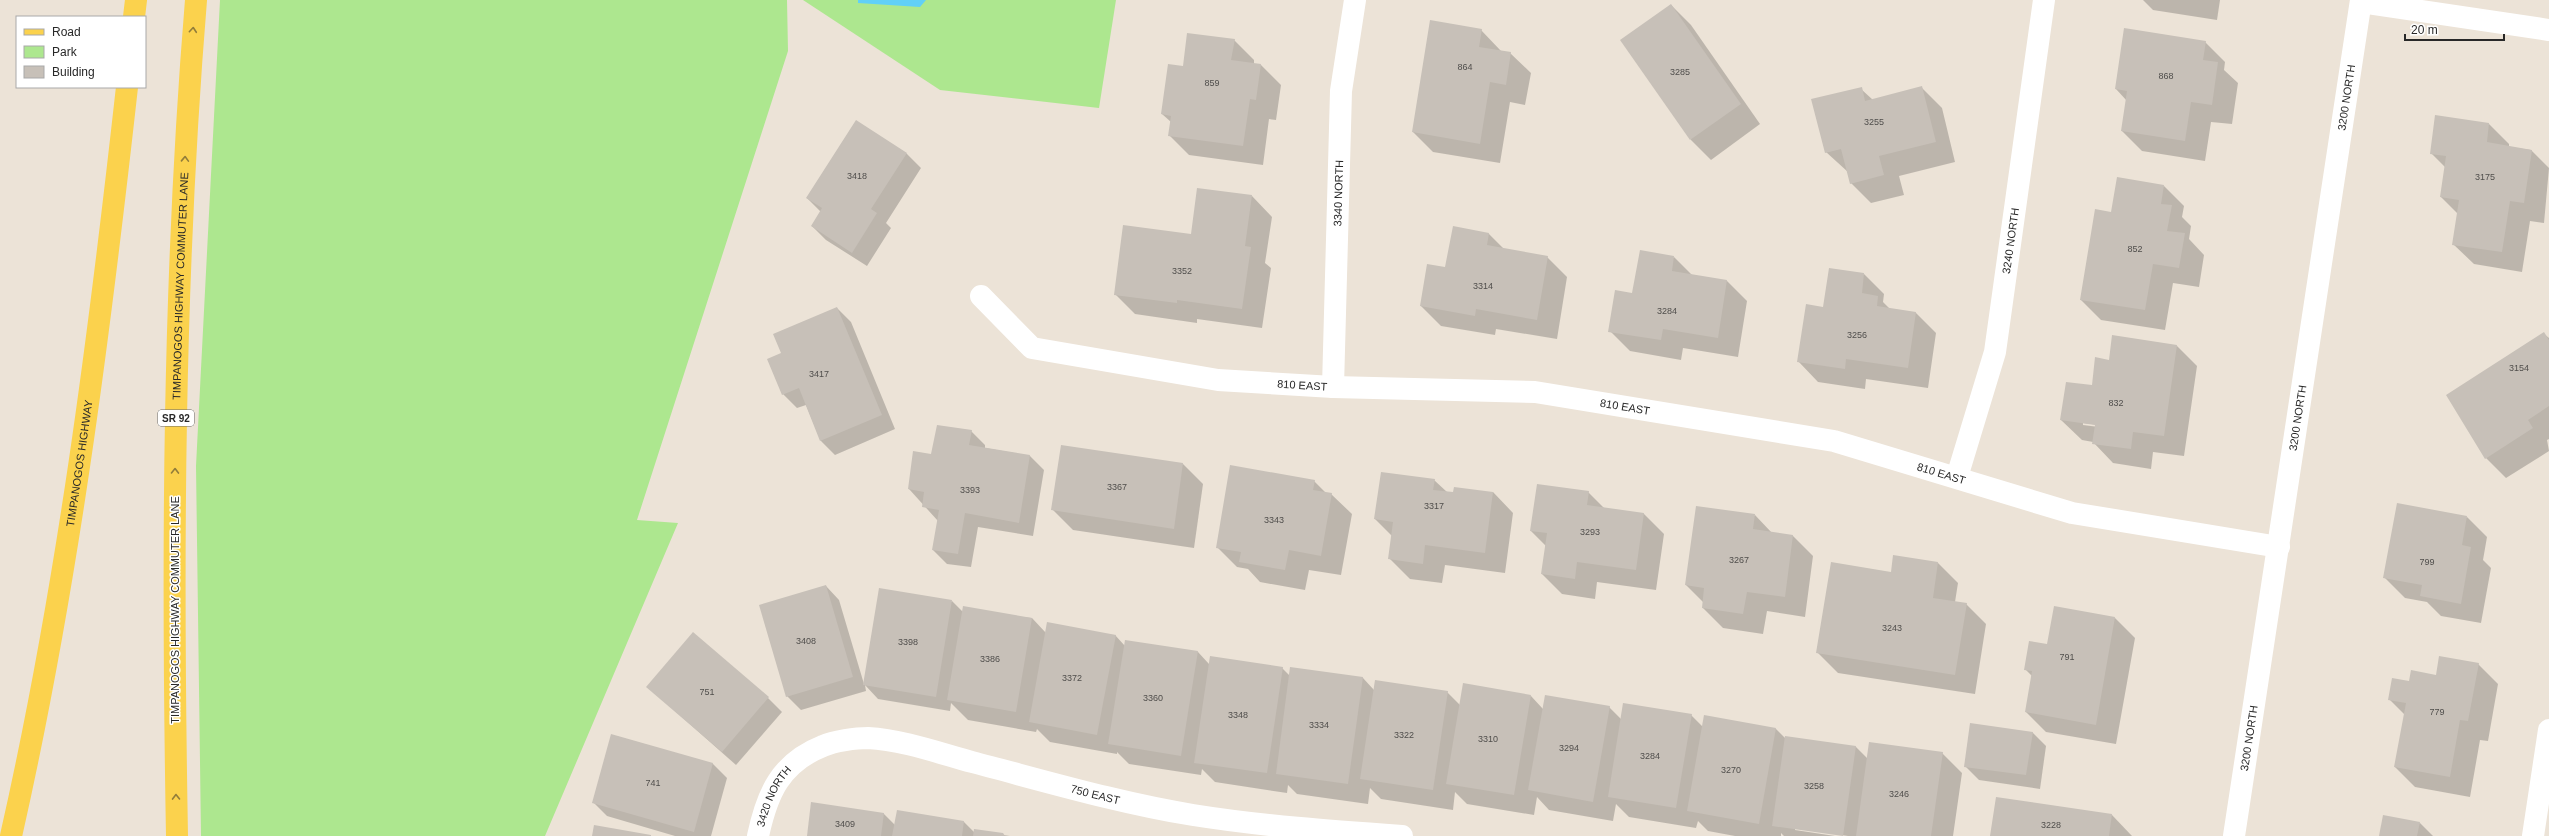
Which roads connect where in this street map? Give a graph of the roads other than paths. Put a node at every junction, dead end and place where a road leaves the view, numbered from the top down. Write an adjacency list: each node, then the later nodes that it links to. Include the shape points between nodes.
1 (136, 0): 6 (main road)
2 (196, 0): 16 (main road, TIMPANOGOS HIGHWAY COMMUTER LANE / SR 92, one-way to 2, via 173,620 176,385 186,112)
3 (1355, 0): 10 (street, 3340 NORTH, via 1341,91)
4 (2041, 0): 11 (street, 3240 NORTH, via 1995,352)
5 (2361, 1): 7 (street); 12 (street, 3200 NORTH)
6 (134, 16)
7 (2549, 30)
8 (126, 88): 15 (main road, TIMPANOGOS HIGHWAY, via 105,277 68,542)
9 (981, 296): 10 (street, 810 EAST, via 1032,348 1218,380)
10 (1333, 387): 11 (street, 810 EAST, via 1535,392 1834,441)
11 (1957, 477): 12 (street, 810 EAST, via 2072,513)
12 (2279, 547): 19 (street, 3200 NORTH)
13 (2549, 730): 20 (street)
14 (796, 760): 17 (street, 3420 NORTH, via 780,776 765,806); 18 (street, 750 EAST, via 824,745 867,738 910,746 1102,796 1192,815 1255,824)
15 (11, 836)
16 (177, 836)
17 (758, 836)
18 (1402, 836)
19 (2234, 836)
20 (2533, 836)

